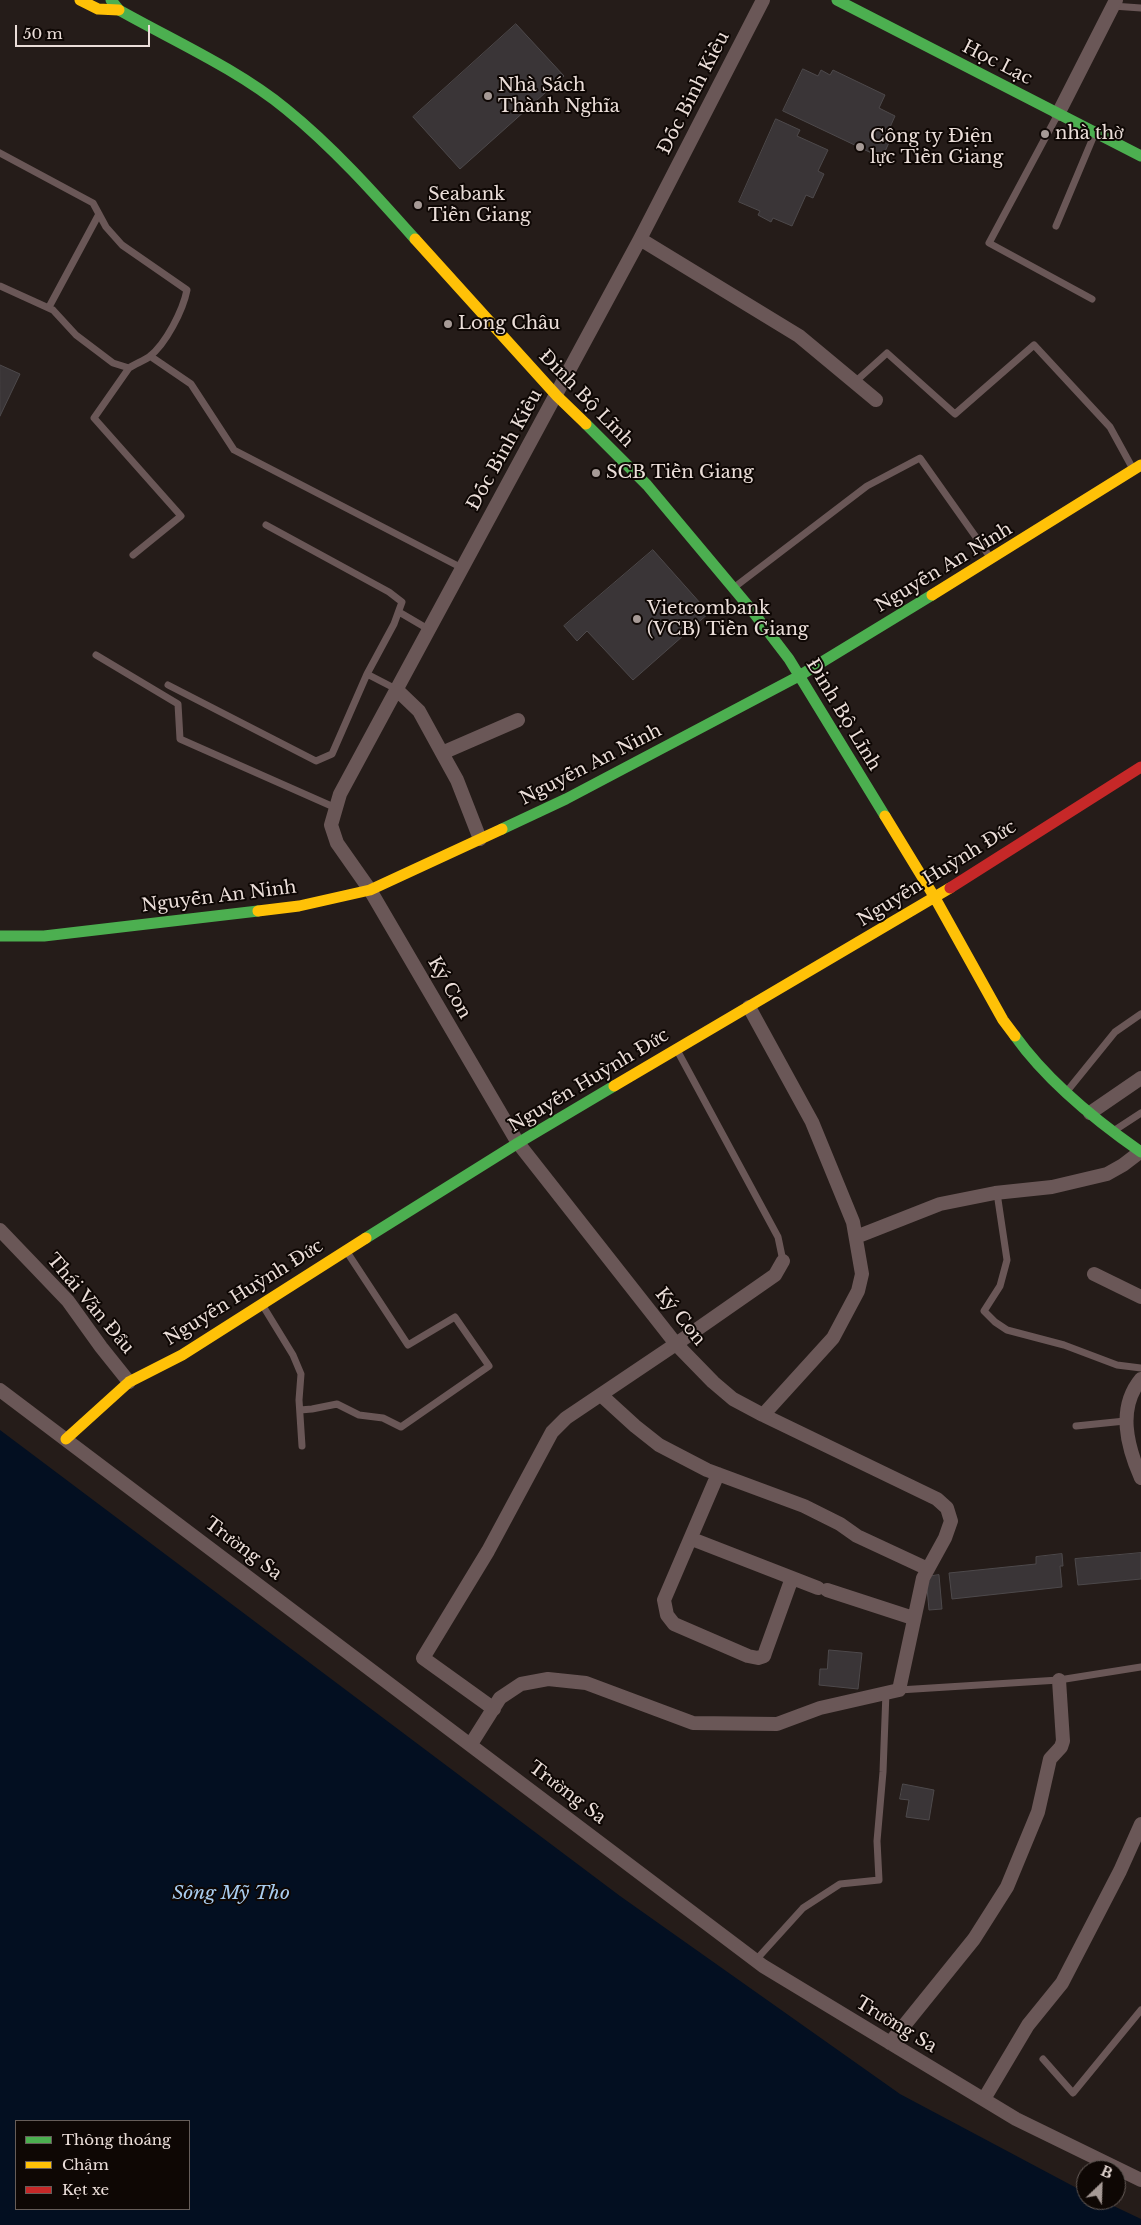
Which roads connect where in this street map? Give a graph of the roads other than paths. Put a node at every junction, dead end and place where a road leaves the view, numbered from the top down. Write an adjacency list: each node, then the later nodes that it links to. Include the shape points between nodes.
1 (80, 0): 7 (street, Đinh Bộ Lĩnh, via 98,9)
2 (111, 0): 7 (street, Đinh Bộ Lĩnh)
3 (763, 0): 14 (street, Đốc Binh Kiều)
4 (837, 0): 8 (street, Học Lạc)
5 (1115, 3): 6 (lane); 8 (street)
6 (1141, 8)
7 (120, 10): 21 (street, Đinh Bộ Lĩnh, via 243,79 285,108 368,187)
8 (1058, 114): 9 (street, Học Lạc); 16 (lane, via 989,244)
9 (1095, 133): 11 (street, Học Lạc); 13 (lane)
10 (0, 153): 12 (lane, via 93,203)
11 (1141, 156)
12 (99, 214): 17 (lane); 18 (lane, via 122,245 187,290 184,306)
13 (1056, 226)
14 (640, 239): 20 (street, via 799,336); 21 (street, Đốc Binh Kiều)
15 (0, 286): 17 (lane)
16 (1092, 299)
17 (49, 307): 19 (lane, via 76,335 112,363)
18 (150, 356): 19 (lane); 27 (lane, via 191,384 234,450)
19 (129, 368): 25 (lane, via 94,418 181,516)
20 (855, 382): 22 (street); 23 (lane, via 887,353 954,414 1034,345 1110,427)
21 (557, 396): 27 (street, Đốc Binh Kiều); 28 (street, Đinh Bộ Lĩnh, via 647,485)
22 (876, 400)
23 (1137, 467): 26 (street, Nguyễn An Ninh)
24 (266, 525): 29 (lane, via 389,592 402,602)
25 (133, 555)
26 (992, 559): 28 (lane, via 920,458 867,486); 33 (street, Nguyễn An Ninh)
27 (462, 568): 30 (street, Đốc Binh Kiều)
28 (733, 588): 33 (street, Đinh Bộ Lĩnh)
29 (399, 612): 30 (lane); 32 (lane)
30 (428, 629): 35 (street, Đốc Binh Kiều)
31 (96, 655): 39 (lane, via 178,704 180,739)
32 (367, 674): 34 (lane, via 332,754 316,761); 35 (lane)
33 (799, 676): 40 (street, Nguyễn An Ninh, via 566,799); 42 (street, Đinh Bộ Lĩnh)
34 (168, 685)
35 (396, 689): 37 (street, via 419,711); 39 (street, Đốc Binh Kiều, via 340,794)
36 (518, 720): 37 (street)
37 (442, 753): 40 (street, via 457,780)
38 (1141, 767): 42 (street, Nguyễn Huỳnh Đức)
39 (336, 808): 41 (street, Đốc Binh Kiều, via 332,825 337,843)
40 (480, 839): 41 (street, Nguyễn An Ninh)
41 (370, 890): 43 (street, Nguyễn An Ninh, via 299,906 44,936); 52 (street, Ký Con)
42 (935, 898): 44 (street, Nguyễn Huỳnh Đức); 48 (street, Đinh Bộ Lĩnh, via 1003,1020 1027,1053)
43 (0, 936)
44 (749, 1007): 46 (street, Nguyễn Huỳnh Đức); 56 (street, via 812,1122 853,1222)
45 (1141, 1014): 48 (lane, via 1115,1032)
46 (676, 1050): 52 (street, Nguyễn Huỳnh Đức); 58 (lane, via 778,1237)
47 (1141, 1078): 49 (street)
48 (1067, 1092): 49 (street, Đinh Bộ Lĩnh)
49 (1090, 1113): 51 (street, Đinh Bộ Lĩnh)
50 (1141, 1113): 51 (lane)
51 (1112, 1132): 53 (street, Đinh Bộ Lĩnh)
52 (518, 1143): 57 (street, Nguyễn Huỳnh Đức); 62 (street, Ký Con)
53 (1140, 1152): 54 (street, via 1107,1174 1052,1187)
54 (997, 1193): 56 (street, via 940,1204); 63 (lane, via 1007,1260 1000,1286 984,1311 1007,1330 1064,1345 1117,1365)
55 (0, 1230): 65 (street, Thái Văn Đẩu, via 68,1301)
56 (856, 1237): 69 (street, via 862,1274 858,1291 834,1338)
57 (346, 1250): 61 (street, Nguyễn Huỳnh Đức); 68 (lane, via 408,1345 455,1317 489,1366 401,1427 383,1418 359,1415 337,1404)
58 (783, 1261): 62 (street, via 775,1275)
59 (1094, 1274): 60 (street)
60 (1141, 1297)
61 (261, 1304): 65 (street, Nguyễn Huỳnh Đức, via 182,1355); 68 (lane, via 301,1374)
62 (676, 1344): 67 (street); 69 (street, Ký Con, via 713,1382)
63 (1141, 1368)
64 (1141, 1379): 70 (street, via 1132,1394)
65 (129, 1382): 72 (street, Nguyễn Huỳnh Đức)
66 (0, 1390): 72 (street, Trường Sa)
67 (601, 1395): 74 (street, via 659,1445); 83 (street, via 566,1418 552,1432 488,1551 423,1658)
68 (300, 1410): 73 (lane)
69 (763, 1415): 77 (street, Ký Con, via 937,1499 947,1508 951,1521)
70 (1126, 1421): 71 (lane); 75 (street, via 1132,1454)
71 (1076, 1426)
72 (66, 1439): 84 (street, Trường Sa)
73 (302, 1446)
74 (718, 1474): 76 (street); 77 (street, via 804,1506 857,1536)
75 (1141, 1478)
76 (692, 1539): 78 (street); 78 (street, via 664,1600 666,1615 674,1624 748,1656 764,1656)
77 (928, 1569): 79 (street, Ký Con)
78 (792, 1578): 79 (street)
79 (913, 1618): 82 (street, Ký Con)
80 (1141, 1667): 81 (lane)
81 (1059, 1680): 82 (lane); 88 (street, via 1063,1741 1050,1759 1040,1804 1014,1874 974,1939)
82 (893, 1691): 83 (street, via 820,1708 777,1724 694,1722 586,1683 548,1679 521,1684 500,1698); 86 (lane, via 877,1841 879,1880 840,1884 803,1908)
83 (494, 1709): 84 (street)
84 (471, 1744): 86 (street, Trường Sa)
85 (1141, 1824): 90 (street, via 1062,1983 1028,2026)
86 (755, 1960): 88 (street, Trường Sa)
87 (1141, 2010): 89 (lane, via 1073,2093)
88 (890, 2042): 90 (street, Trường Sa)
89 (1042, 2059)
90 (984, 2099): 91 (street, Trường Sa, via 1016,2119)
91 (1141, 2180)

